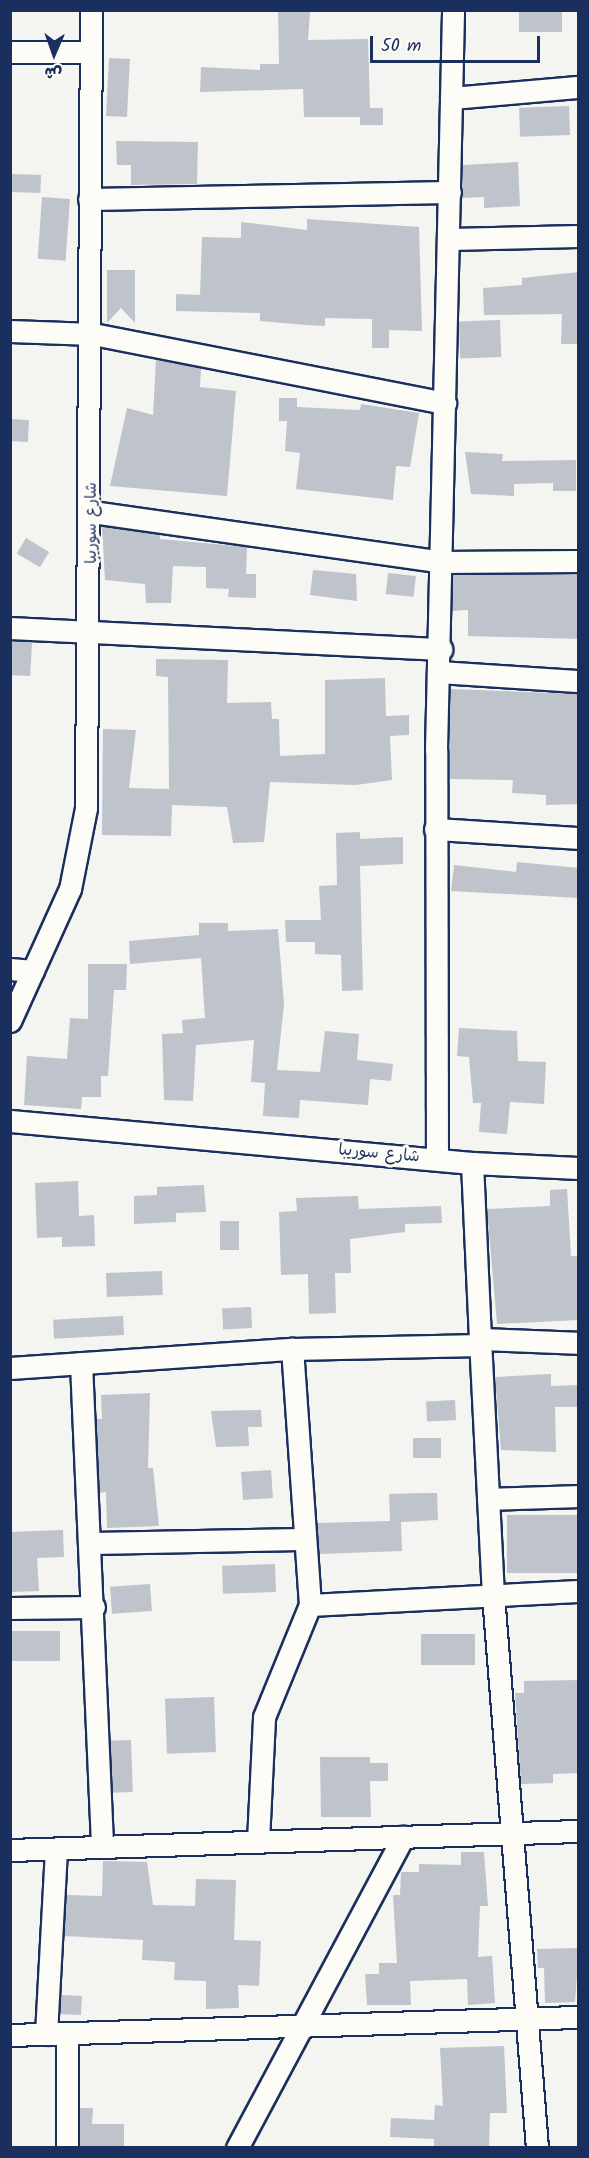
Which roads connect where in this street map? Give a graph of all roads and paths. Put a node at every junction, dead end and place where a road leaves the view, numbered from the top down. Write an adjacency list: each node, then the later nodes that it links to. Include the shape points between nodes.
1 (91, 10): 4 (street, شارع سوريبا)
2 (453, 10): 6 (street)
3 (10, 52): 4 (street)
4 (91, 52): 8 (street, شارع سوريبا)
5 (579, 87): 6 (street)
6 (451, 98): 7 (street)
7 (450, 192): 8 (street); 10 (street)
8 (89, 200): 12 (street, شارع سوريبا)
9 (579, 236): 10 (street)
10 (450, 239): 13 (street)
11 (10, 331): 12 (street)
12 (93, 333): 13 (street); 14 (street, شارع سوريبا)
13 (445, 403): 16 (street)
14 (92, 512): 16 (street); 18 (street, شارع سوريبا)
15 (579, 561): 16 (street)
16 (442, 562): 19 (street)
17 (10, 628): 18 (street)
18 (90, 633): 19 (street); 25 (street, شارع سوريبا, via 90,758 82,842 70,888)
19 (441, 649): 20 (street)
20 (438, 672): 21 (street); 22 (street)
21 (579, 681)
22 (435, 830): 23 (street); 28 (street)
23 (579, 838)
24 (10, 969): 25 (street)
25 (33, 971): 26 (street, شارع سوريبا)
26 (10, 1021)
27 (10, 1121): 28 (street, شارع سوريبا)
28 (437, 1159): 29 (street, شارع سوريبا)
29 (472, 1162): 30 (street, شارع سوريبا); 31 (street)
30 (579, 1168)
31 (481, 1342): 32 (street); 33 (street); 37 (street)
32 (579, 1342)
33 (292, 1349): 34 (street); 38 (street)
34 (81, 1363): 35 (street); 39 (street)
35 (10, 1368)
36 (579, 1496): 37 (street)
37 (488, 1499): 41 (street)
38 (303, 1539): 39 (street); 42 (street)
39 (90, 1543): 43 (street)
40 (579, 1591): 41 (street)
41 (493, 1595): 42 (street); 46 (street)
42 (310, 1605): 48 (street, via 264,1718)
43 (94, 1607): 44 (street); 49 (street)
44 (10, 1608)
45 (579, 1831): 46 (street)
46 (513, 1833): 47 (street); 53 (street)
47 (403, 1837): 48 (street); 54 (street)
48 (258, 1841): 49 (street)
49 (102, 1845): 50 (street)
50 (56, 1849): 51 (street); 57 (street)
51 (10, 1850)
52 (579, 2018): 53 (street)
53 (527, 2020): 54 (street); 60 (street)
54 (300, 2027): 55 (street); 59 (street)
55 (67, 2033): 57 (street); 58 (street)
56 (10, 2034): 57 (street)
57 (46, 2034)
58 (67, 2148)
59 (237, 2148)
60 (537, 2148)

